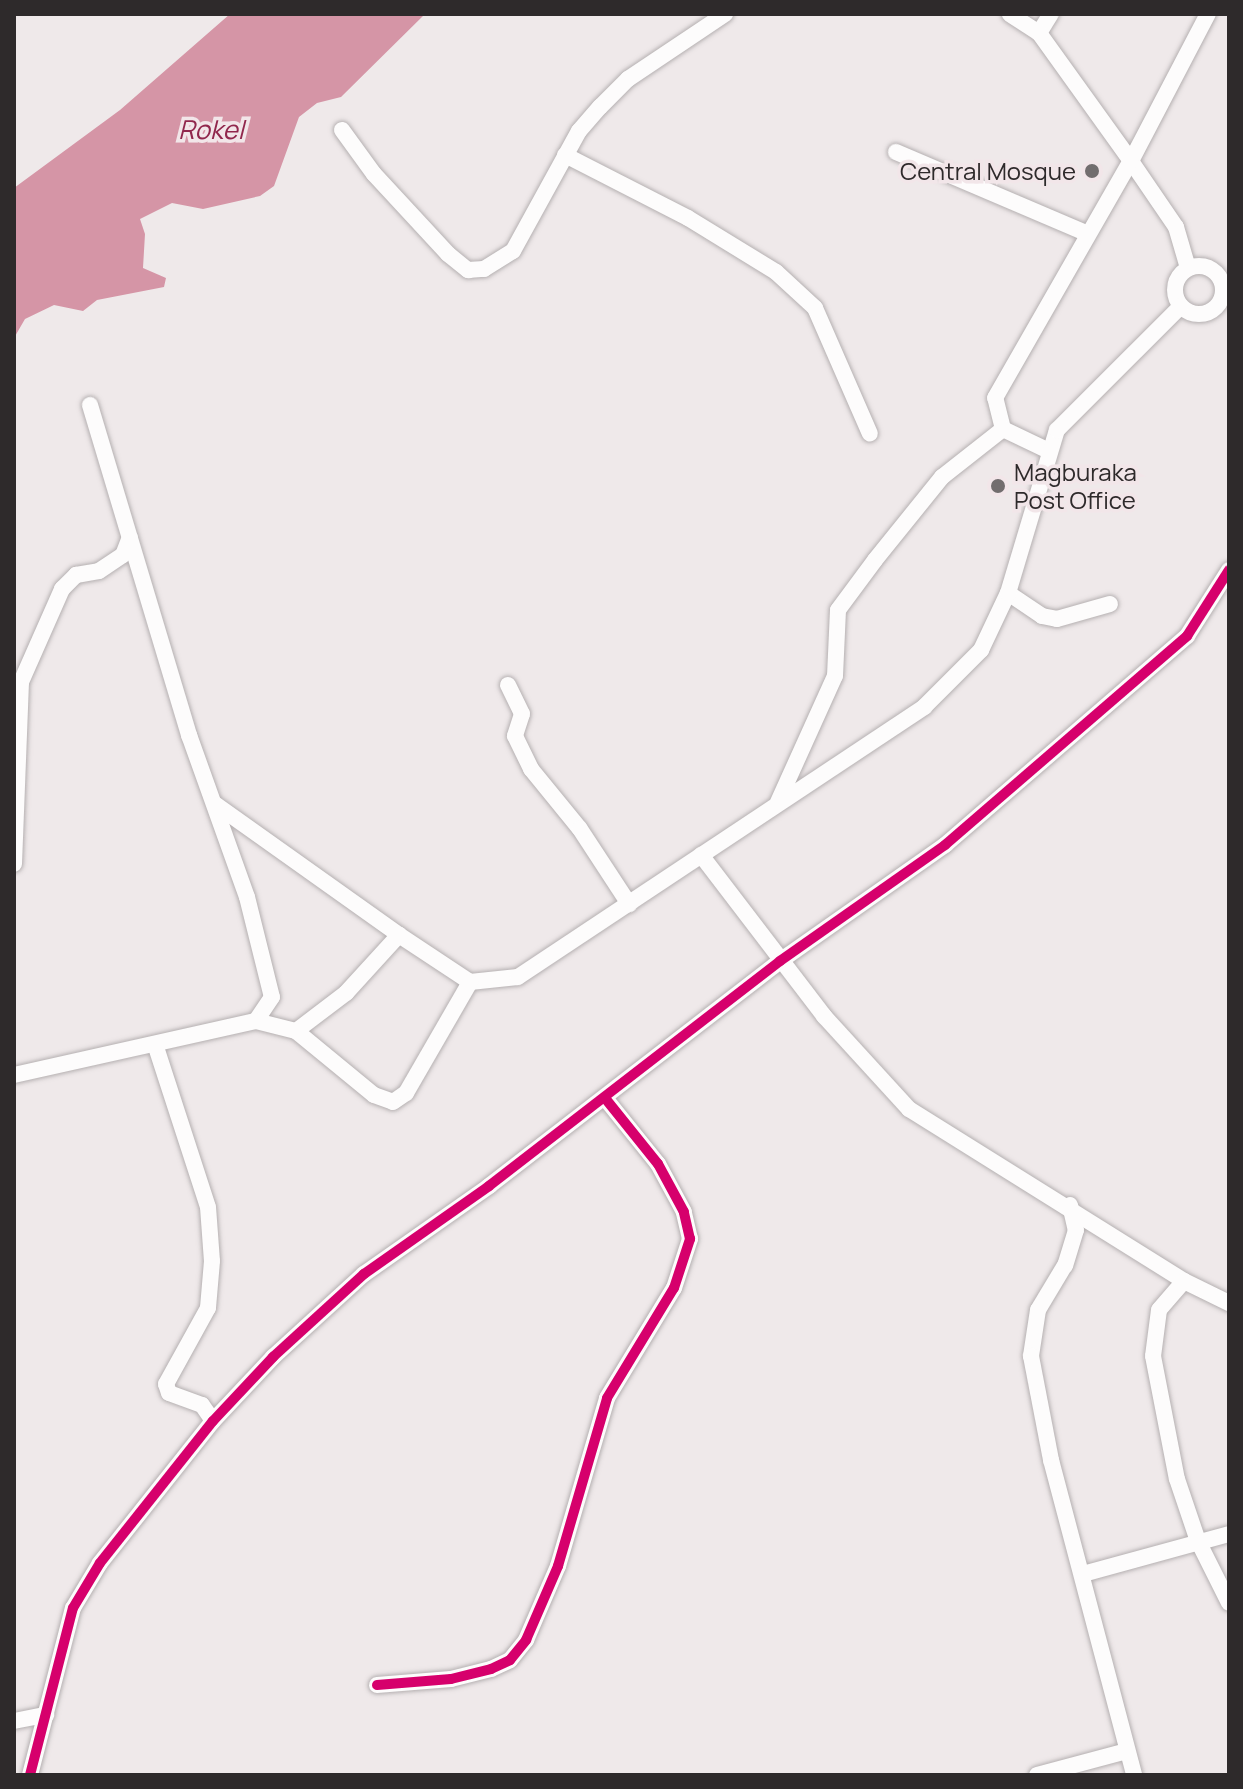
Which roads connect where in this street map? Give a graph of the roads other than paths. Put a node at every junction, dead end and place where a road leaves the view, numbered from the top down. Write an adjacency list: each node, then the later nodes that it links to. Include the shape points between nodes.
1 (725, 14): 8 (street, via 628,79 579,131)
2 (1010, 14): 5 (street)
3 (1051, 14): 5 (street)
4 (1208, 14): 9 (street)
5 (1039, 33): 9 (street)
6 (342, 130): 8 (street, via 374,174 468,270 497,264 513,251)
7 (896, 152): 10 (street)
8 (565, 155): 16 (street, via 688,218 776,272 805,299 841,360)
9 (1131, 161): 10 (street); 11 (street, via 1176,227)
10 (1086, 233): 15 (street, via 1027,350 995,398)
11 (1188, 268): 12 (street, via 1213,270); 13 (street, via 1175,286)
12 (1226, 296): 13 (street, via 1207,313 1195,314)
13 (1181, 306): 17 (street, via 1057,430)
14 (90, 405): 18 (street)
15 (1003, 429): 17 (street); 23 (street, via 942,477 838,610 835,676)
16 (870, 434)
17 (1049, 451): 20 (street)
18 (130, 537): 24 (street); 26 (street, via 123,555 99,571 76,575 62,589 21,682)
19 (1229, 570): 29 (street, via 1187,636 945,845)
20 (1008, 593): 21 (street, via 1042,616 1057,619); 23 (street, via 981,650 956,679 875,743)
21 (1110, 604)
22 (508, 685): 27 (street, via 522,714 515,736 531,769 580,829)
23 (778, 802): 25 (street)
24 (214, 803): 28 (street); 31 (street, via 247,897 272,997)
25 (701, 855): 27 (street); 29 (street)
26 (14, 864)
27 (629, 904): 30 (street, via 518,977)
28 (399, 935): 30 (street); 32 (street, via 346,993)
29 (780, 961): 35 (street); 36 (street, via 909,1109)
30 (470, 982): 32 (street, via 406,1093 393,1102 374,1095)
31 (256, 1021): 32 (street); 33 (street)
32 (296, 1031)
33 (155, 1044): 34 (street); 39 (street, via 208,1207 212,1261 208,1308 166,1384 169,1393 202,1405)
34 (14, 1075)
35 (605, 1098): 39 (street, via 364,1274 273,1357); 44 (street, via 658,1164 684,1212 690,1239 674,1288 607,1398 558,1566 526,1640 510,1660 491,1669 438,1681)
36 (1070, 1205): 37 (street); 42 (street, via 1076,1230 1065,1265 1038,1310 1031,1356 1051,1460)
37 (1184, 1281): 38 (street); 41 (street, via 1159,1310 1153,1356 1177,1479)
38 (1229, 1303)
39 (213, 1421): 45 (street, via 100,1563 73,1608)
40 (1229, 1534): 41 (street)
41 (1198, 1541): 42 (street); 43 (street)
42 (1083, 1574): 47 (street)
43 (1229, 1603)
44 (377, 1685)
45 (46, 1715): 46 (street); 48 (street)
46 (14, 1721)
47 (1127, 1751): 49 (street); 50 (street)
48 (30, 1775)
49 (1037, 1775)
50 (1134, 1775)

